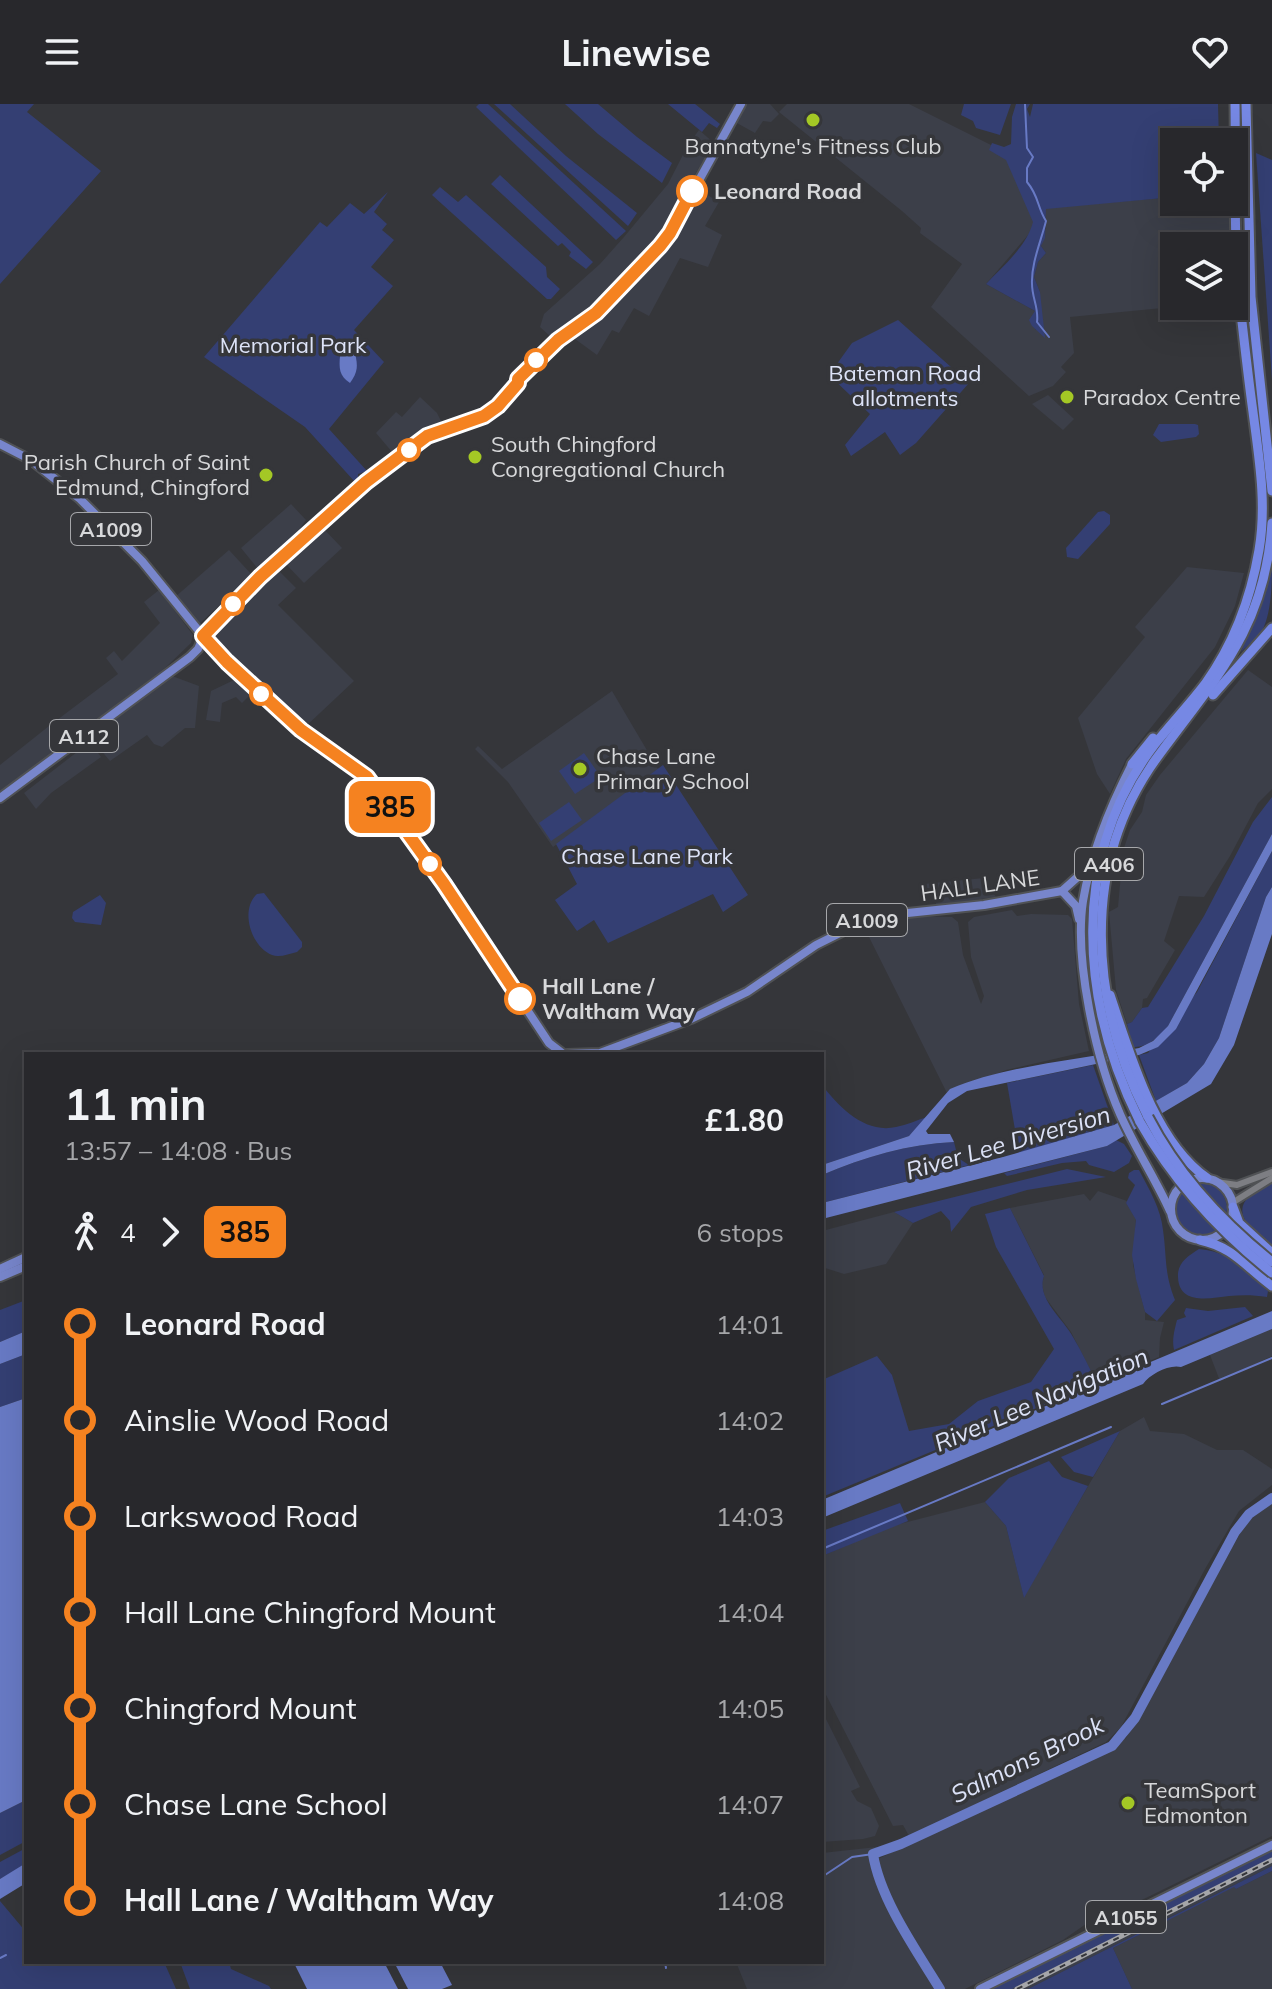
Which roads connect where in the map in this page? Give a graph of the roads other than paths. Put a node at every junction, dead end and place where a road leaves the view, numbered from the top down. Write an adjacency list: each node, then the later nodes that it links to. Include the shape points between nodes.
1 (741, 104): 9 (main road, A112, via 670,233 596,313 540,355 492,411 427,436 366,482)
2 (1235, 104): 10 (highway, A406, via 1238,278 1262,521 1249,594)
3 (1246, 104): 4 (highway, via 1251,297)
4 (1270, 443): 6 (highway)
5 (0, 444): 9 (main road, A1009, via 31,460 104,521)
6 (1272, 491)
7 (1272, 523): 11 (highway, A406, via 1255,606 1236,649)
8 (1272, 628): 11 (highway)
9 (203, 636): 13 (main road, A112, via 187,660); 21 (main road, HALL LANE / A1009, via 301,730 367,777)
10 (1220, 658): 12 (highway, A406); 20 (highway, A406, via 1137,770 1109,829 1093,907 1092,960)
11 (1198, 707): 20 (highway, A406, via 1148,771 1115,842 1101,922)
12 (1132, 764): 14 (main road)
13 (0, 798)
14 (1095, 856): 15 (main road); 17 (main road)
15 (1091, 865): 16 (main road); 17 (main road)
16 (1064, 889): 17 (main road, HALL LANE / A1009, via 1080,887); 18 (main road, HALL LANE, via 1076,906); 22 (main road, HALL LANE / A1009, via 864,921 816,945 747,992 669,1029)
17 (1087, 892): 18 (main road); 19 (main road)
18 (1081, 932): 19 (main road)
19 (1084, 960): 20 (main road)
20 (1104, 1013): 24 (main road, via 1104,1073 1132,1140); 26 (highway, A406, via 1170,1138 1190,1166); 33 (highway, A406, bridge, via 1134,1088 1168,1150 1210,1206); 36 (highway, A406, bridge, via 1112,1055 1133,1108 1168,1167 1205,1213)
21 (558, 1052)
22 (603, 1052)
23 (1272, 1172): 26 (street, via 1237,1185)
24 (1155, 1177): 27 (main road, via 1170,1187); 29 (main road)
25 (1272, 1178): 28 (street)
26 (1212, 1180): 27 (main road); 28 (main road, via 1223,1187)
27 (1184, 1184): 29 (main road)
28 (1232, 1205): 30 (main road, via 1227,1228); 31 (highway, via 1239,1223)
29 (1170, 1211): 30 (main road, via 1177,1228)
30 (1200, 1240): 38 (highway, via 1219,1244)
31 (1272, 1253)
32 (24, 1258): 35 (main road)
33 (1272, 1262)
34 (24, 1267): 37 (main road)
35 (0, 1269)
36 (1272, 1273)
37 (0, 1277)
38 (1272, 1286)
39 (1272, 1845): 40 (main road, A1055)
40 (980, 1989)

